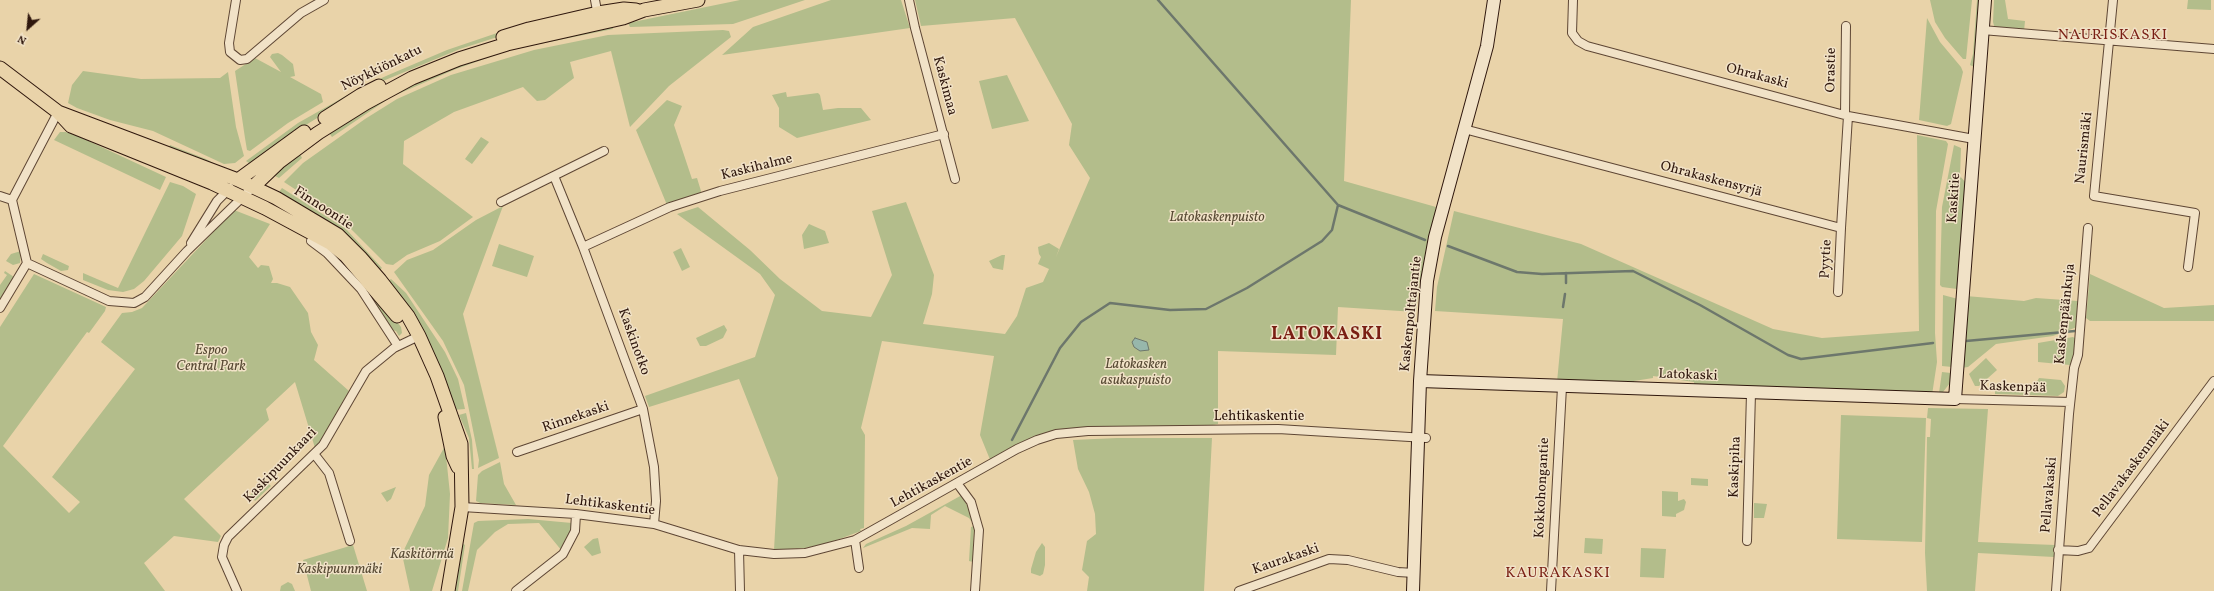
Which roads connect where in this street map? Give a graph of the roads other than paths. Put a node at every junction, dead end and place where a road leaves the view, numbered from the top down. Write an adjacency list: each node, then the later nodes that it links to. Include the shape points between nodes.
1 (236, 0): 2 (street, via 229,43 230,52 240,60 247,59 301,13)
2 (324, 0)
3 (698, 0): 9 (main road, Nöykkiönkatu, via 644,10)
4 (909, 0): 18 (street, Kaskimaa)
5 (1494, 0): 17 (street, Kaskenpolttajantie, via 1487,46)
6 (1573, 0): 16 (street, Ohrakaski, via 1572,33 1582,44)
7 (1985, 0): 11 (street, Kaskitie)
8 (2113, 0): 12 (street)
9 (597, 12): 23 (main road, Nöykkiönkatu, via 529,28 457,52 406,73 361,95 315,124); 24 (main road, Nöykkiönkatu, via 412,78 318,133 278,162)
10 (1846, 26): 16 (street, Orastie)
11 (1982, 30): 12 (street); 19 (street, Kaskitie)
12 (2110, 41): 13 (street); 36 (street, Naurismäki, via 2094,196 2195,214)
13 (2214, 49)
14 (0, 68): 15 (main road, Finnoontie)
15 (58, 112): 23 (main road, Finnoontie); 25 (main road, Finnoontie, via 71,126); 28 (street)
16 (1846, 115): 19 (street, Ohrakaski); 30 (street)
17 (1464, 129): 30 (street, Ohrakaskensyrjä); 41 (street, Kaskenpolttajantie, via 1427,282)
18 (944, 134): 22 (street, Kaskimaa); 33 (street, Kaskihalme, via 720,191 670,207)
19 (1974, 138): 45 (street, Kaskitie)
20 (604, 151): 21 (street)
21 (554, 176): 29 (street); 33 (street, Kaskinotko)
22 (954, 179)
23 (238, 180): 24 (main road, Finnoontie); 25 (street, Nöykkiönkatu)
24 (253, 187): 27 (street, Nöykkiönkatu); 39 (main road, Finnoontie, via 297,210 348,244 408,316)
25 (228, 190): 27 (main road, Finnoontie); 34 (street, Nöykkiönkatu, via 203,221)
26 (0, 196): 28 (street)
27 (242, 197): 34 (street, Nöykkiönkatu); 39 (main road, Finnoontie, via 330,243 346,256)
28 (12, 200): 35 (street)
29 (501, 202)
30 (1841, 228): 37 (street, Pyytie)
31 (2088, 228): 46 (street, Kaskenpäänkuja, via 2078,355)
32 (311, 242): 40 (street, via 328,253 364,293)
33 (583, 247): 47 (street, Kaskinotko)
34 (186, 251): 35 (street, Nöykkiönkatu, via 145,297 134,303 99,297)
35 (27, 263): 38 (street)
36 (2188, 268)
37 (1838, 292)
38 (0, 308)
39 (415, 337): 40 (street, Kaskipuunkaari); 52 (main road, Finnoontie, via 437,376 461,444)
40 (398, 346): 50 (street, Kaskipuunkaari, via 366,371 330,435)
41 (1420, 381): 43 (street, Latokaski); 48 (street, Kaskenpolttajantie)
42 (2214, 381): 59 (street, Pellavakaskenmäki, via 2089,548 2078,551)
43 (1562, 387): 44 (street, Latokaski); 69 (street, Kokkohongantie)
44 (1751, 393): 45 (street, Latokaski); 57 (street, Kaskipiha)
45 (1955, 399): 46 (street, Kaskenpää)
46 (2070, 402): 59 (street, Pellavakaski)
47 (643, 409): 49 (street, Rinnekaski); 54 (street, Kaskinotko, via 654,467)
48 (1422, 437): 51 (street, Lehtikaskentie, via 1274,429 1088,431 1056,434 1017,449); 61 (street, Kaskenpolttajantie)
49 (517, 452)
50 (315, 454): 56 (street, via 329,473); 62 (street, Kaskipuunkaari, via 226,542 222,553 223,561)
51 (957, 483): 55 (street, Lehtikaskentie); 66 (street, via 971,502 978,522)
52 (462, 507): 53 (street, Lehtikaskentie); 63 (main road, Finnoontie)
53 (576, 514): 54 (street, Lehtikaskentie); 64 (street, via 575,531 563,554)
54 (654, 524): 58 (street, Lehtikaskentie)
55 (856, 540): 58 (street, Lehtikaskentie, via 805,553 774,554); 60 (street)
56 (350, 541)
57 (1747, 541)
58 (739, 550): 65 (street)
59 (2058, 550): 70 (street, Pellavakaski)
60 (859, 568)
61 (1414, 573): 67 (street, Kaurakaski, via 1398,572 1348,560 1329,559); 68 (street, Kaskenpolttajantie)
62 (237, 591)
63 (448, 591)
64 (516, 591)
65 (740, 591)
66 (976, 591)
67 (1239, 591)
68 (1413, 591)
69 (1551, 591)
70 (2056, 591)

